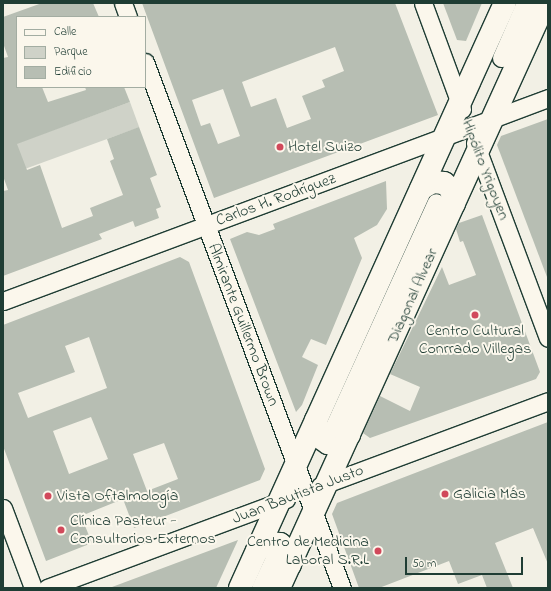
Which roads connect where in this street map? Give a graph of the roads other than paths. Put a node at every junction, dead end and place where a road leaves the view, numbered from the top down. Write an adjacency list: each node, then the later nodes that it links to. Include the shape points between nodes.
1 (123, 3): 6 (street)
2 (423, 3): 10 (street, Hipólito Yrigoyen)
3 (505, 3): 7 (main road, Diagonal Alvear)
4 (525, 3): 7 (street)
5 (545, 3): 7 (main road, Diagonal Alvear)
6 (128, 16)
7 (500, 58): 10 (main road, Diagonal Alvear); 11 (main road, Diagonal Alvear)
8 (146, 65): 16 (street, Almirante Guillermo Brown)
9 (548, 98): 11 (street, Carlos H. Rodríguez)
10 (460, 103): 12 (street, Hipólito Yrigoyen); 13 (main road, Diagonal Alvear)
11 (493, 119): 12 (street, Carlos H. Rodríguez); 14 (main road, Diagonal Alvear)
12 (469, 127): 13 (street, Carlos H. Rodríguez); 14 (street, Hipólito Yrigoyen)
13 (445, 137): 15 (main road, Diagonal Alvear); 16 (street, Carlos H. Rodríguez)
14 (478, 151): 15 (main road, Diagonal Alvear); 18 (street, Hipólito Yrigoyen)
15 (437, 198): 20 (main road, Diagonal Alvear); 20 (main road, Diagonal Alvear)
16 (206, 226): 17 (street, Carlos H. Rodríguez); 21 (street, Almirante Guillermo Brown)
17 (3, 301)
18 (548, 338)
19 (548, 401): 22 (street, Juan Bautista Justo)
20 (333, 428): 21 (main road, Diagonal Alvear); 22 (main road, Diagonal Alvear)
21 (296, 465): 23 (street, Almirante Guillermo Brown); 24 (main road, Diagonal Alvear)
22 (327, 484): 23 (street, Juan Bautista Justo); 26 (main road, Diagonal Alvear)
23 (306, 492): 24 (street, Juan Bautista Justo); 26 (street, Almirante Guillermo Brown)
24 (279, 502): 27 (main road, Diagonal Alvear); 29 (street, Juan Bautista Justo)
25 (3, 508): 28 (street)
26 (314, 513): 27 (main road, Diagonal Alvear); 33 (street, Almirante Guillermo Brown)
27 (273, 558): 30 (main road, Diagonal Alvear); 31 (street); 32 (main road, Diagonal Alvear)
28 (33, 588)
29 (47, 588)
30 (240, 588)
31 (260, 588)
32 (280, 588)
33 (342, 588)

